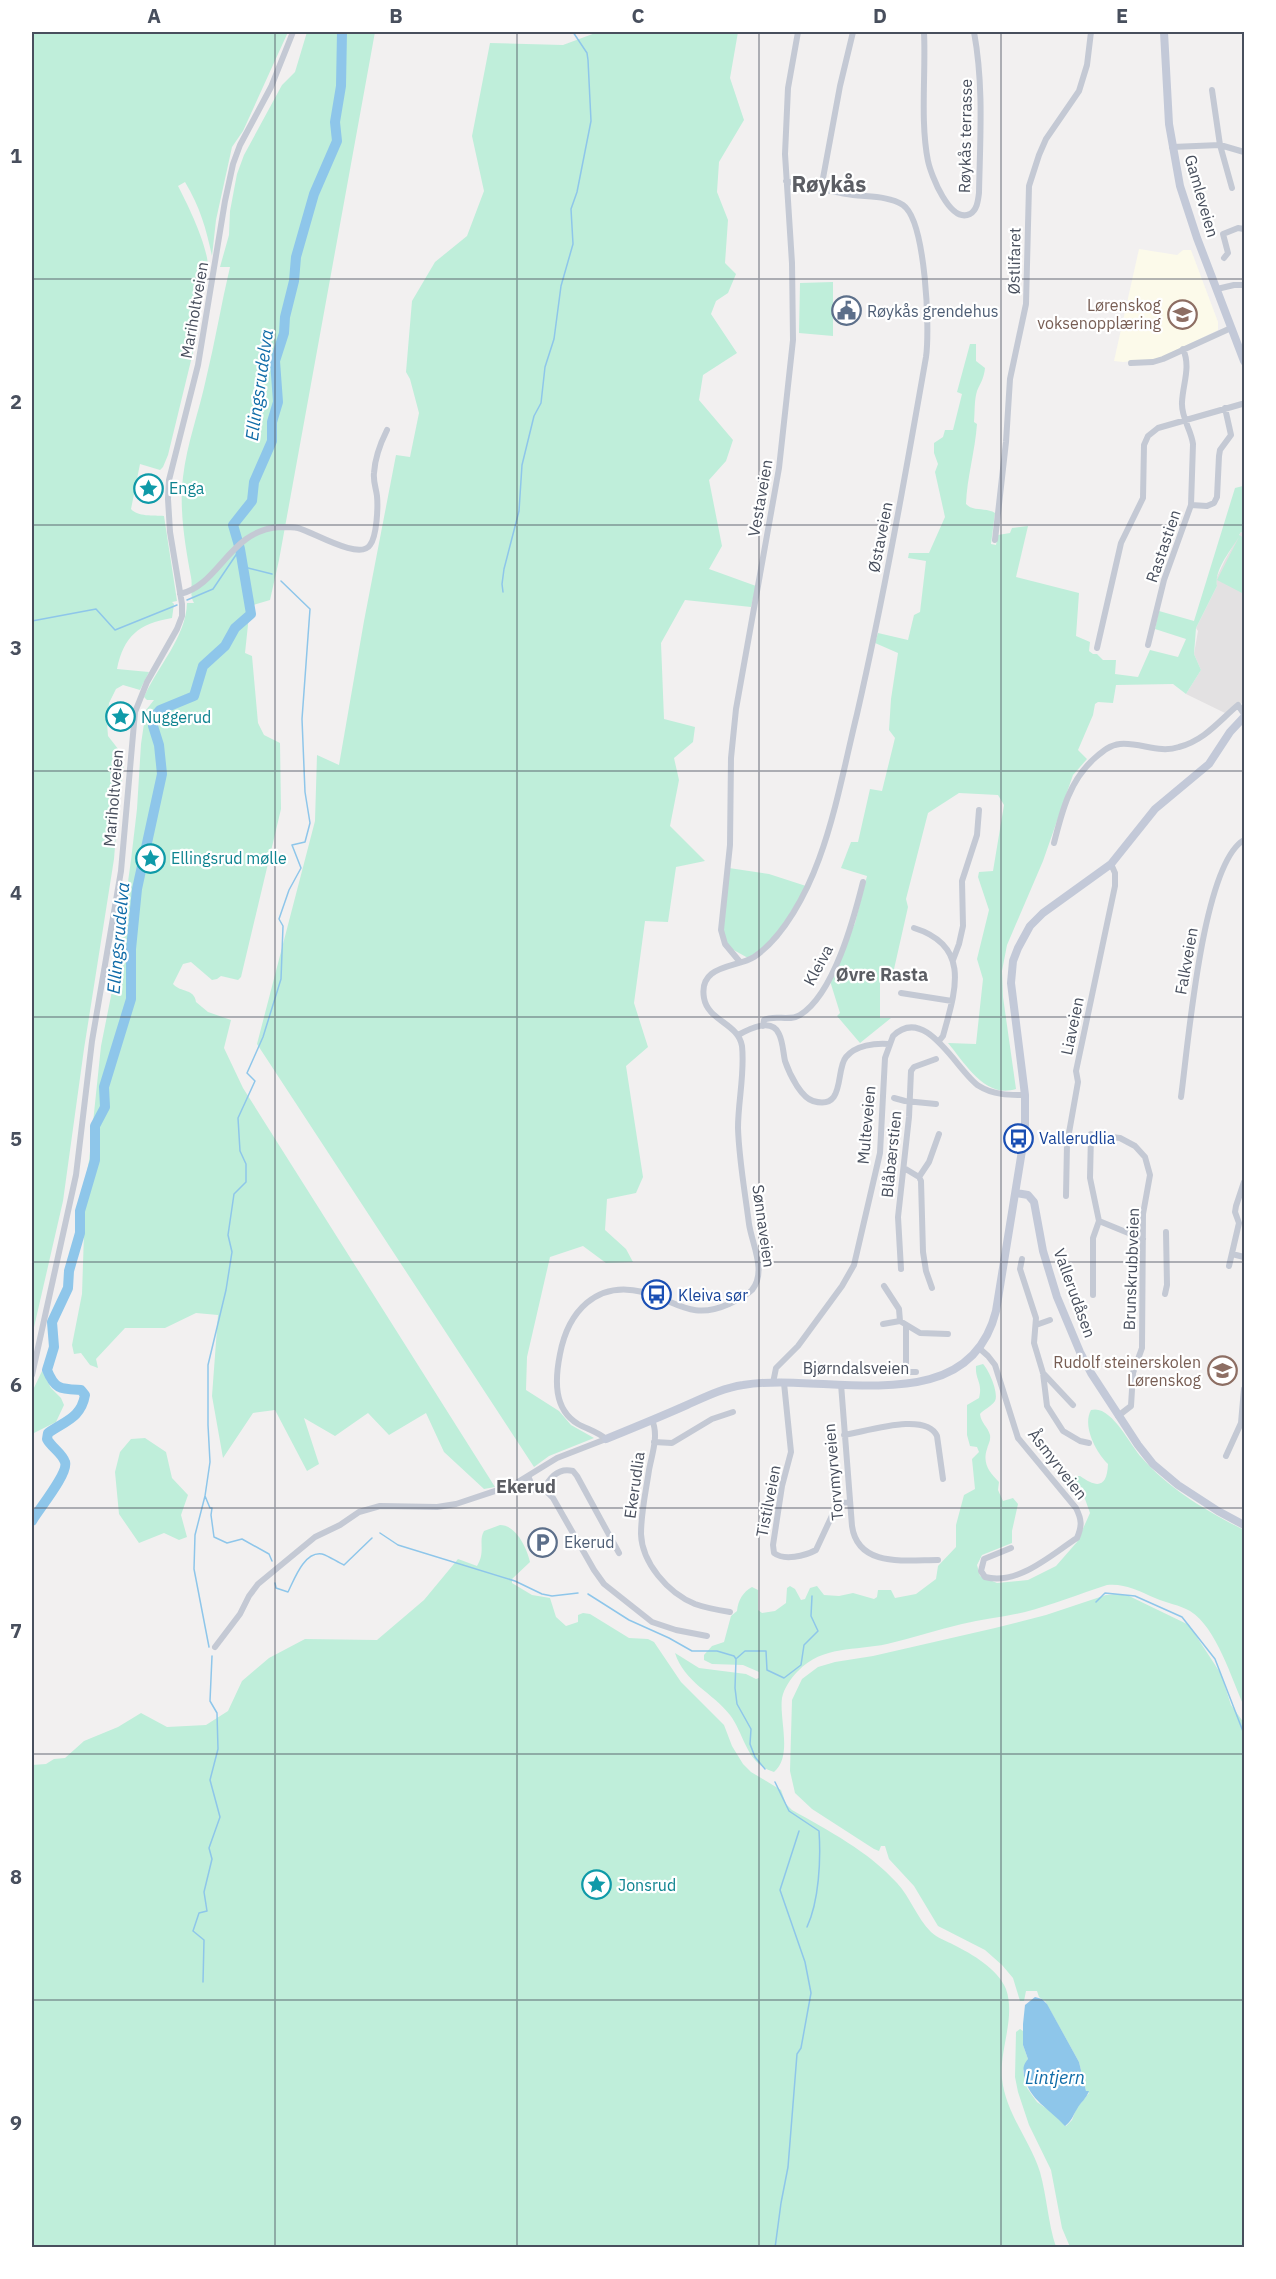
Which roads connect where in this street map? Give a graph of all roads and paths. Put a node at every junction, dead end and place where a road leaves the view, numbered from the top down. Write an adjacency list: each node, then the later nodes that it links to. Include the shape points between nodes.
1 (293, 32): 29 (street, Mariholtveien, via 271,87 236,154 225,201 198,365 168,491)
2 (798, 32): 12 (street, Vestaveien, via 787,97)
3 (853, 32): 14 (street)
4 (924, 32): 5 (street, Røykås terrasse, via 928,161 948,205 963,215 975,208 979,193 981,97)
5 (974, 32)
6 (1090, 32): 28 (street, Østlifaret, via 1087,65 1079,91 1046,139 1029,186 1026,304 1010,379)
7 (1164, 32): 10 (street, Gamleveien)
8 (1212, 90): 9 (street)
9 (1220, 145): 10 (street); 11 (street); 13 (street)
10 (1172, 147): 18 (street, Gamleveien, via 1186,206)
11 (1245, 152)
12 (786, 181): 14 (street, Østaveien); 40 (street, Vestaveien, via 793,278 792,347 779,468 736,709 730,845 721,927 725,944)
13 (1232, 188)
14 (821, 189): 40 (street, Østaveien, via 890,200 910,212 926,288 928,346 874,638 824,843 810,883 795,910 760,952)
15 (1244, 231): 16 (street, via 1238,228 1223,234 1228,253)
16 (1224, 258)
17 (1245, 285): 18 (street)
18 (1217, 290): 19 (street, Gamleveien)
19 (1231, 328): 20 (street); 21 (street, Gamleveien)
20 (1183, 349): 22 (street, via 1153,362); 25 (street, Rastastien, via 1187,360)
21 (1245, 361)
22 (1131, 363)
23 (1242, 404): 24 (street)
24 (1224, 408): 25 (street); 27 (street, via 1231,435 1220,450 1217,497 1207,506)
25 (1184, 419): 27 (street, Rastastien, via 1193,444); 31 (street, via 1154,429 1144,445 1143,498 1121,543)
26 (387, 430): 29 (street, via 376,459 378,507 374,535 367,549 350,549 296,527 264,530 239,543 198,586)
27 (1191, 505): 30 (street, Rastastien, via 1164,580)
28 (995, 540)
29 (180, 594): 83 (street, Mariholtveien, via 182,616 135,712 121,871 92,1041 76,1175)
30 (1148, 645)
31 (1097, 648)
32 (1245, 716): 35 (street, via 1238,705 1213,730 1180,747 1160,750 1120,744 1106,749 1073,784); 36 (street, Bjørndalsveien, via 1209,764 1155,809)
33 (979, 810): 39 (street, via 977,835 962,881 964,917)
34 (1245, 840): 49 (street, Falkveien, via 1234,848 1222,871 1201,945)
35 (1054, 843)
36 (1111, 864): 48 (street, Bjørndalsveien, via 1043,913 1025,934 1015,955 1012,991); 60 (street, Liaveien, via 1115,886 1076,1071 1078,1082 1067,1144)
37 (863, 882): 43 (street, Kleiva, via 849,933 820,992 801,1014 769,1018)
38 (914, 928): 39 (street, via 938,941)
39 (953, 960): 42 (street, via 956,978)
40 (740, 962): 44 (street, via 713,973 705,983 704,993 709,1010)
41 (901, 993): 42 (street)
42 (952, 1001): 45 (street, via 944,1036)
43 (763, 1026): 44 (street, Kleiva); 46 (street, via 778,1032 788,1069 801,1092 819,1102 837,1092 847,1055 868,1045)
44 (738, 1035): 96 (street, Sønnaveien, via 743,1056 739,1142 750,1233 758,1263 757,1282 743,1297 708,1311 684,1309 631,1290 606,1293 582,1305 564,1338 557,1390 570,1418)
45 (939, 1041): 46 (street, via 909,1028 897,1032); 48 (street, via 978,1085 996,1093)
46 (889, 1044): 84 (street, Multeveien, via 884,1067 880,1153 854,1265 798,1346 776,1368)
47 (936, 1059): 51 (street, Blåbærstien, via 913,1068)
48 (1025, 1095): 59 (street, Bjørndalsveien, via 1025,1132)
49 (1181, 1097)
50 (894, 1098): 51 (street)
51 (909, 1102): 52 (street); 56 (street, Blåbærstien)
52 (936, 1104)
53 (939, 1134): 57 (street)
54 (1091, 1134): 61 (street, via 1090,1178)
55 (1111, 1137): 64 (street, Brunskrubbveien, via 1135,1146 1145,1157 1149,1185)
56 (904, 1168): 57 (street); 69 (street, Blåbærstien, via 898,1217)
57 (919, 1177): 71 (street, via 923,1252)
58 (1245, 1182): 62 (street, via 1235,1212)
59 (1016, 1193): 80 (street, Bjørndalsveien, via 996,1311); 90 (street, Vallerudåsen, via 1034,1202 1057,1297 1085,1362)
60 (1066, 1196)
61 (1099, 1221): 64 (street); 73 (street, via 1093,1238)
62 (1242, 1224): 65 (street)
63 (1166, 1232): 72 (street)
64 (1143, 1239): 90 (street, Brunskrubbveien, via 1142,1352 1133,1373 1132,1403)
65 (1232, 1254): 66 (street); 68 (street)
66 (1245, 1257)
67 (1023, 1259): 77 (street, via 1020,1269)
68 (1229, 1266)
69 (901, 1269)
70 (884, 1286): 75 (street, via 899,1309)
71 (933, 1288)
72 (1165, 1294)
73 (1093, 1295)
74 (1050, 1320): 77 (street)
75 (900, 1321): 76 (street); 78 (street)
76 (883, 1324)
77 (1035, 1325): 82 (street, via 1034,1343)
78 (906, 1326): 79 (street, via 920,1333); 81 (street, via 906,1368)
79 (948, 1334)
80 (979, 1348): 86 (street, Bjørndalsveien, via 956,1369 930,1380 912,1384); 105 (street, Åsmyrveien, via 995,1365 1018,1438 1076,1508 1081,1520 1077,1538 1020,1573 1001,1579 986,1577 981,1571 984,1559)
81 (915, 1372)
82 (1042, 1373): 88 (street); 98 (street, via 1046,1402 1057,1424 1070,1437)
83 (32, 1375)
84 (773, 1383): 85 (street, Bjørndalsveien); 91 (street, Bjørndalsveien, via 726,1389)
85 (784, 1383): 86 (street, Bjørndalsveien); 103 (street, Tistilveien, via 792,1446 782,1486 774,1552 784,1557 816,1550 836,1507)
86 (841, 1384): 93 (street, Torvmyrveien)
87 (1245, 1389): 92 (street)
88 (1073, 1405)
89 (733, 1412): 97 (street, via 712,1419 672,1443)
90 (1118, 1416): 104 (street, Vallerudåsen, via 1160,1470)
91 (652, 1420): 96 (street, Bjørndalsveien); 97 (street, Ekerudlia, via 656,1430)
92 (1243, 1424): 94 (street)
93 (843, 1435): 101 (street, via 892,1425 928,1426 937,1436); 103 (street, Torvmyrveien)
94 (1237, 1435): 95 (street); 99 (street)
95 (1244, 1437)
96 (606, 1439): 100 (street, Bjørndalsveien, via 557,1458)
97 (654, 1442): 108 (street, Ekerudlia, via 642,1515 641,1536 646,1554 676,1593 693,1603)
98 (1089, 1443)
99 (1226, 1456)
100 (528, 1476): 102 (street, via 534,1490); 110 (street, Bjørndalsveien, via 505,1488 448,1506 380,1506 359,1512 315,1537 258,1584)
101 (943, 1479)
102 (543, 1491): 106 (street, via 554,1474 573,1471); 109 (street, via 550,1494 604,1584 652,1622)
103 (850, 1502): 107 (street, Torvmyrveien, via 854,1538 866,1551 879,1558)
104 (1245, 1525)
105 (1011, 1548)
106 (619, 1553)
107 (938, 1560)
108 (730, 1612)
109 (707, 1636)
110 (215, 1647)

